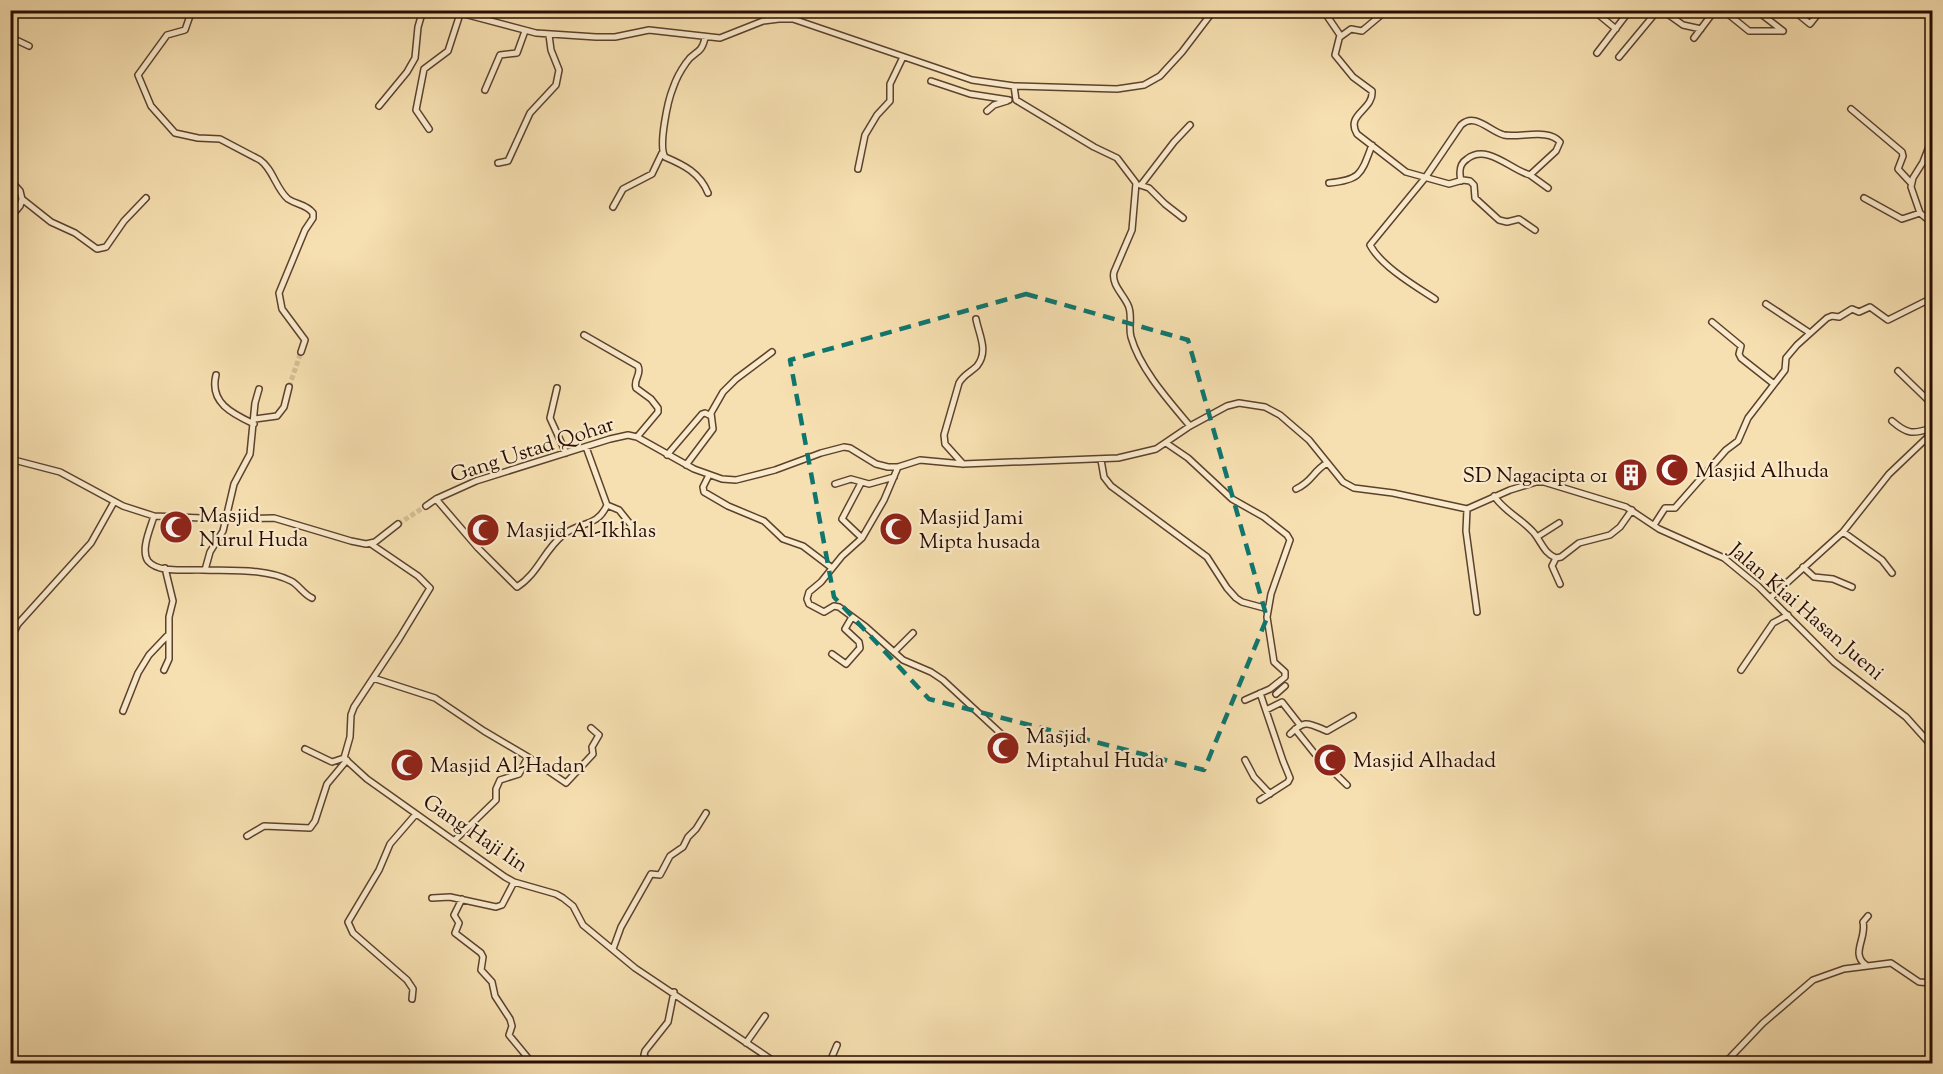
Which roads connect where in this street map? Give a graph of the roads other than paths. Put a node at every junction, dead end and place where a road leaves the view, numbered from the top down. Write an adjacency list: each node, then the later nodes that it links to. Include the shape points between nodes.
1 (192, 10): 72 (street, via 185,30 167,35 138,75 151,106 175,133 220,139 260,160 285,196 313,213 279,293 282,309 305,340)
2 (449, 10): 16 (street)
3 (774, 10): 17 (street)
4 (1214, 10): 31 (street, via 1167,70 1144,85 1117,89)
5 (1323, 10): 23 (street)
6 (1387, 10): 23 (street, via 1362,31 1351,29)
7 (1593, 10): 18 (street)
8 (1630, 10): 18 (street)
9 (1660, 10): 19 (street, via 1683,25); 29 (street)
10 (1715, 10): 19 (street)
11 (1724, 10): 12 (street, via 1749,31 1783,31)
12 (1756, 10)
13 (1821, 10): 14 (street, via 1810,24)
14 (1795, 11)
15 (423, 12): 35 (street, via 415,58)
16 (460, 14): 20 (street); 39 (street, via 448,51 424,69 416,110)
17 (779, 19): 24 (street, via 723,37); 28 (street, via 792,16)
18 (1616, 29): 27 (street)
19 (1701, 29): 25 (street)
20 (525, 31): 21 (street); 32 (street, via 517,53 500,55)
21 (549, 34): 24 (street, via 615,37 649,30); 43 (street, via 559,70 556,85 530,113 508,161)
22 (10, 37): 26 (street)
23 (1340, 37): 41 (street, via 1335,55 1353,78 1372,91 1372,100 1353,124 1357,134)
24 (705, 38): 42 (street, via 702,49 688,59 673,87)
25 (1694, 38)
26 (30, 46)
27 (1597, 53)
28 (903, 57): 31 (street, via 972,80); 44 (street, via 890,84 890,101 865,135)
29 (1619, 57)
30 (931, 81): 33 (street, via 970,94)
31 (1014, 86): 34 (street)
32 (485, 90)
33 (1009, 100): 34 (street); 37 (street)
34 (1016, 100): 51 (street, via 1117,158)
35 (379, 106)
36 (1851, 109): 50 (street, via 1902,152 1898,169)
37 (987, 111)
38 (1190, 125): 51 (street)
39 (429, 129)
40 (1932, 139): 50 (street)
41 (1372, 145): 46 (street, via 1406,172); 49 (street, via 1355,178)
42 (663, 153): 53 (street, via 699,176); 57 (street, via 652,174 623,189)
43 (498, 163)
44 (858, 169)
45 (1530, 175): 46 (street, via 1558,149 1559,140 1503,134 1470,120 1461,125); 48 (street, via 1479,154 1463,162); 52 (street)
46 (1425, 178): 48 (street, via 1449,184); 65 (street, via 1370,245 1404,278)
47 (10, 180): 56 (street, via 21,191)
48 (1461, 181): 62 (street, via 1472,183 1475,198 1499,220 1519,219)
49 (1329, 183)
50 (1911, 183): 58 (street)
51 (1139, 185): 60 (street); 84 (street, via 1131,234 1113,278 1129,308 1131,336 1145,367)
52 (1548, 188)
53 (708, 193)
54 (146, 198): 56 (street, via 106,247 100,249 51,222)
55 (1864, 198): 58 (street, via 1899,218)
56 (22, 199): 59 (street)
57 (613, 207)
58 (1920, 213): 61 (street)
59 (10, 218)
60 (1184, 218)
61 (1932, 223)
62 (1534, 230)
63 (1932, 274): 64 (street)
64 (1932, 282)
65 (1435, 298)
66 (1932, 298): 70 (street, via 1888,320 1870,307 1859,312 1852,309 1839,317 1828,317)
67 (1766, 304): 70 (street)
68 (976, 319): 95 (street, via 983,355 959,383 944,435 945,444)
69 (1712, 322): 76 (street, via 1741,346 1741,358)
70 (1810, 333): 76 (street, via 1786,358 1785,369)
71 (584, 335): 87 (street, via 638,366 636,388 651,399 658,412)
72 (301, 352)
73 (772, 352): 81 (street, via 727,387)
74 (1898, 371): 80 (street)
75 (216, 375): 83 (street, via 214,387 219,403)
76 (1774, 384): 114 (street, via 1748,417 1738,441 1675,508 1665,508)
77 (289, 387): 83 (street, via 284,407 277,416)
78 (557, 388): 90 (street, via 550,418)
79 (259, 389): 83 (street)
80 (1932, 404)
81 (711, 416): 91 (street, via 702,414); 96 (street, via 712,429)
82 (1892, 421): 85 (street, via 1911,433)
83 (254, 422): 111 (street, via 249,458 234,484)
84 (1190, 426): 88 (street); 94 (street, via 1231,404 1265,407 1309,440)
85 (1932, 428)
86 (1932, 434): 115 (street, via 1889,474)
87 (637, 437): 89 (street, Gang Ustad Qohar, via 628,435); 91 (street, Gang Ustad Qohar)
88 (1166, 443): 93 (street, via 1151,451); 130 (street, via 1232,499 1264,517 1289,538)
89 (586, 447): 90 (street, Gang Ustad Qohar); 106 (street)
90 (566, 453): 104 (street, Gang Ustad Qohar, via 476,481)
91 (667, 455): 96 (street, Gang Ustad Qohar)
92 (10, 459): 105 (street, via 60,472)
93 (1101, 460): 95 (street); 130 (street, via 1104,477 1111,486 1207,557 1236,598)
94 (1327, 463): 102 (street); 108 (street, via 1349,486)
95 (963, 464): 97 (street, Gang Ustad Qohar, via 920,460)
96 (686, 465): 98 (street, Gang Ustad Qohar)
97 (898, 467): 98 (street, Gang Ustad Qohar, via 882,466 844,447 741,480); 99 (street)
98 (709, 475): 123 (street, via 704,492 764,521 783,539 803,546)
99 (894, 477): 100 (street); 118 (street)
100 (861, 483): 101 (street, via 850,479); 118 (street, via 842,519)
101 (835, 484)
102 (1296, 489)
103 (1494, 496): 108 (street, Jalan Kiai Hasan Jueni); 109 (street, Jalan Kiai Hasan Jueni, via 1544,482); 117 (street)
104 (436, 499): 106 (street, via 517,587 533,574 564,534 595,522); 107 (street, Gang Ustad Qohar)
105 (114, 501): 110 (street); 136 (street, via 87,548 18,624)
106 (607, 505): 116 (street, via 619,510)
107 (426, 506)
108 (1467, 508): 131 (street, via 1466,531)
109 (1632, 510): 114 (street, Jalan Kiai Hasan Jueni); 120 (street, via 1610,535 1579,543)
110 (154, 516): 111 (street); 122 (street, via 145,552 151,563)
111 (225, 519): 119 (street, via 274,518); 124 (street)
112 (1559, 523): 117 (street)
113 (398, 524): 119 (street)
114 (1654, 525): 129 (street, Jalan Kiai Hasan Jueni, via 1724,558)
115 (1843, 532): 121 (street); 125 (street, via 1882,560)
116 (639, 535)
117 (1537, 537): 120 (street, via 1545,552)
118 (862, 538): 123 (street)
119 (371, 544): 143 (street, via 430,588)
120 (1556, 558): 126 (street, via 1552,568)
121 (1803, 567): 127 (street, via 1814,577); 129 (street)
122 (165, 568): 124 (street); 135 (street, via 173,601)
123 (832, 568): 133 (street, via 809,592 808,602 824,612 837,606)
124 (205, 570): 128 (street, via 279,576)
125 (1892, 573)
126 (1560, 584)
127 (1852, 587)
128 (312, 598)
129 (1770, 598): 132 (street, Jalan Kiai Hasan Jueni)
130 (1268, 609): 144 (street, via 1274,662 1285,674)
131 (1477, 612)
132 (1788, 615): 142 (street, via 1773,623); 157 (street, Jalan Kiai Hasan Jueni, via 1834,662 1906,717)
133 (852, 617): 138 (street); 139 (street, via 846,629 860,648 846,664)
134 (913, 633): 138 (street)
135 (167, 636): 141 (street, via 169,659); 151 (street, via 141,667)
136 (10, 640)
137 (10, 646): 140 (street, via 14,660)
138 (894, 652): 156 (street, via 944,680)
139 (832, 654)
140 (10, 665)
141 (164, 669)
142 (1741, 670)
143 (373, 678): 159 (street, via 435,698); 160 (street, via 351,715)
144 (1284, 685): 145 (street); 146 (street)
145 (1260, 693): 147 (street); 150 (street)
146 (1276, 694)
147 (1245, 700)
148 (10, 702): 149 (street)
149 (10, 708)
150 (1266, 710): 153 (street, via 1282,702); 163 (street, via 1290,776 1288,782)
151 (123, 711)
152 (1353, 716): 153 (street, via 1327,731 1315,725)
153 (1298, 727): 155 (street); 162 (street, via 1315,754)
154 (591, 728): 159 (street, via 599,735 592,756 566,783)
155 (1290, 734)
156 (1011, 743)
157 (1932, 746)
158 (305, 749): 160 (street, via 332,762)
159 (528, 757): 168 (street, via 519,774 500,780 496,800)
160 (346, 759): 166 (street, Gang Haji Iin); 167 (street, via 327,784 310,828 264,826)
161 (1245, 760): 163 (street)
162 (1347, 784)
163 (1270, 794): 164 (street)
164 (1260, 800)
165 (706, 813): 173 (street, via 682,847 670,856 660,875 651,874)
166 (416, 814): 168 (street, Gang Haji Iin); 177 (street, via 390,844 348,922 353,933 407,980 413,989)
167 (247, 836)
168 (454, 840): 169 (street, Gang Haji Iin)
169 (514, 882): 171 (street, via 499,907); 173 (street, Gang Haji Iin, via 563,898 573,906 583,925)
170 (432, 898): 171 (street)
171 (462, 898): 181 (street, via 454,915 459,923 455,933 481,953 481,970 492,982 495,996 510,1019 509,1035)
172 (1868, 916): 174 (street, via 1863,922 1865,931 1859,951 1863,964)
173 (613, 949): 176 (street, Gang Haji Iin)
174 (1871, 966): 175 (street, via 1891,963 1919,982); 185 (street, via 1844,969 1813,980 1763,1023)
175 (1932, 983)
176 (674, 992): 179 (street, Gang Haji Iin); 182 (street, via 668,1022 644,1055)
177 (412, 999)
178 (765, 1016): 179 (street)
179 (746, 1043): 183 (street, Gang Haji Iin)
180 (837, 1046): 184 (street)
181 (533, 1064)
182 (649, 1064)
183 (778, 1064)
184 (829, 1064)
185 (1724, 1064)

